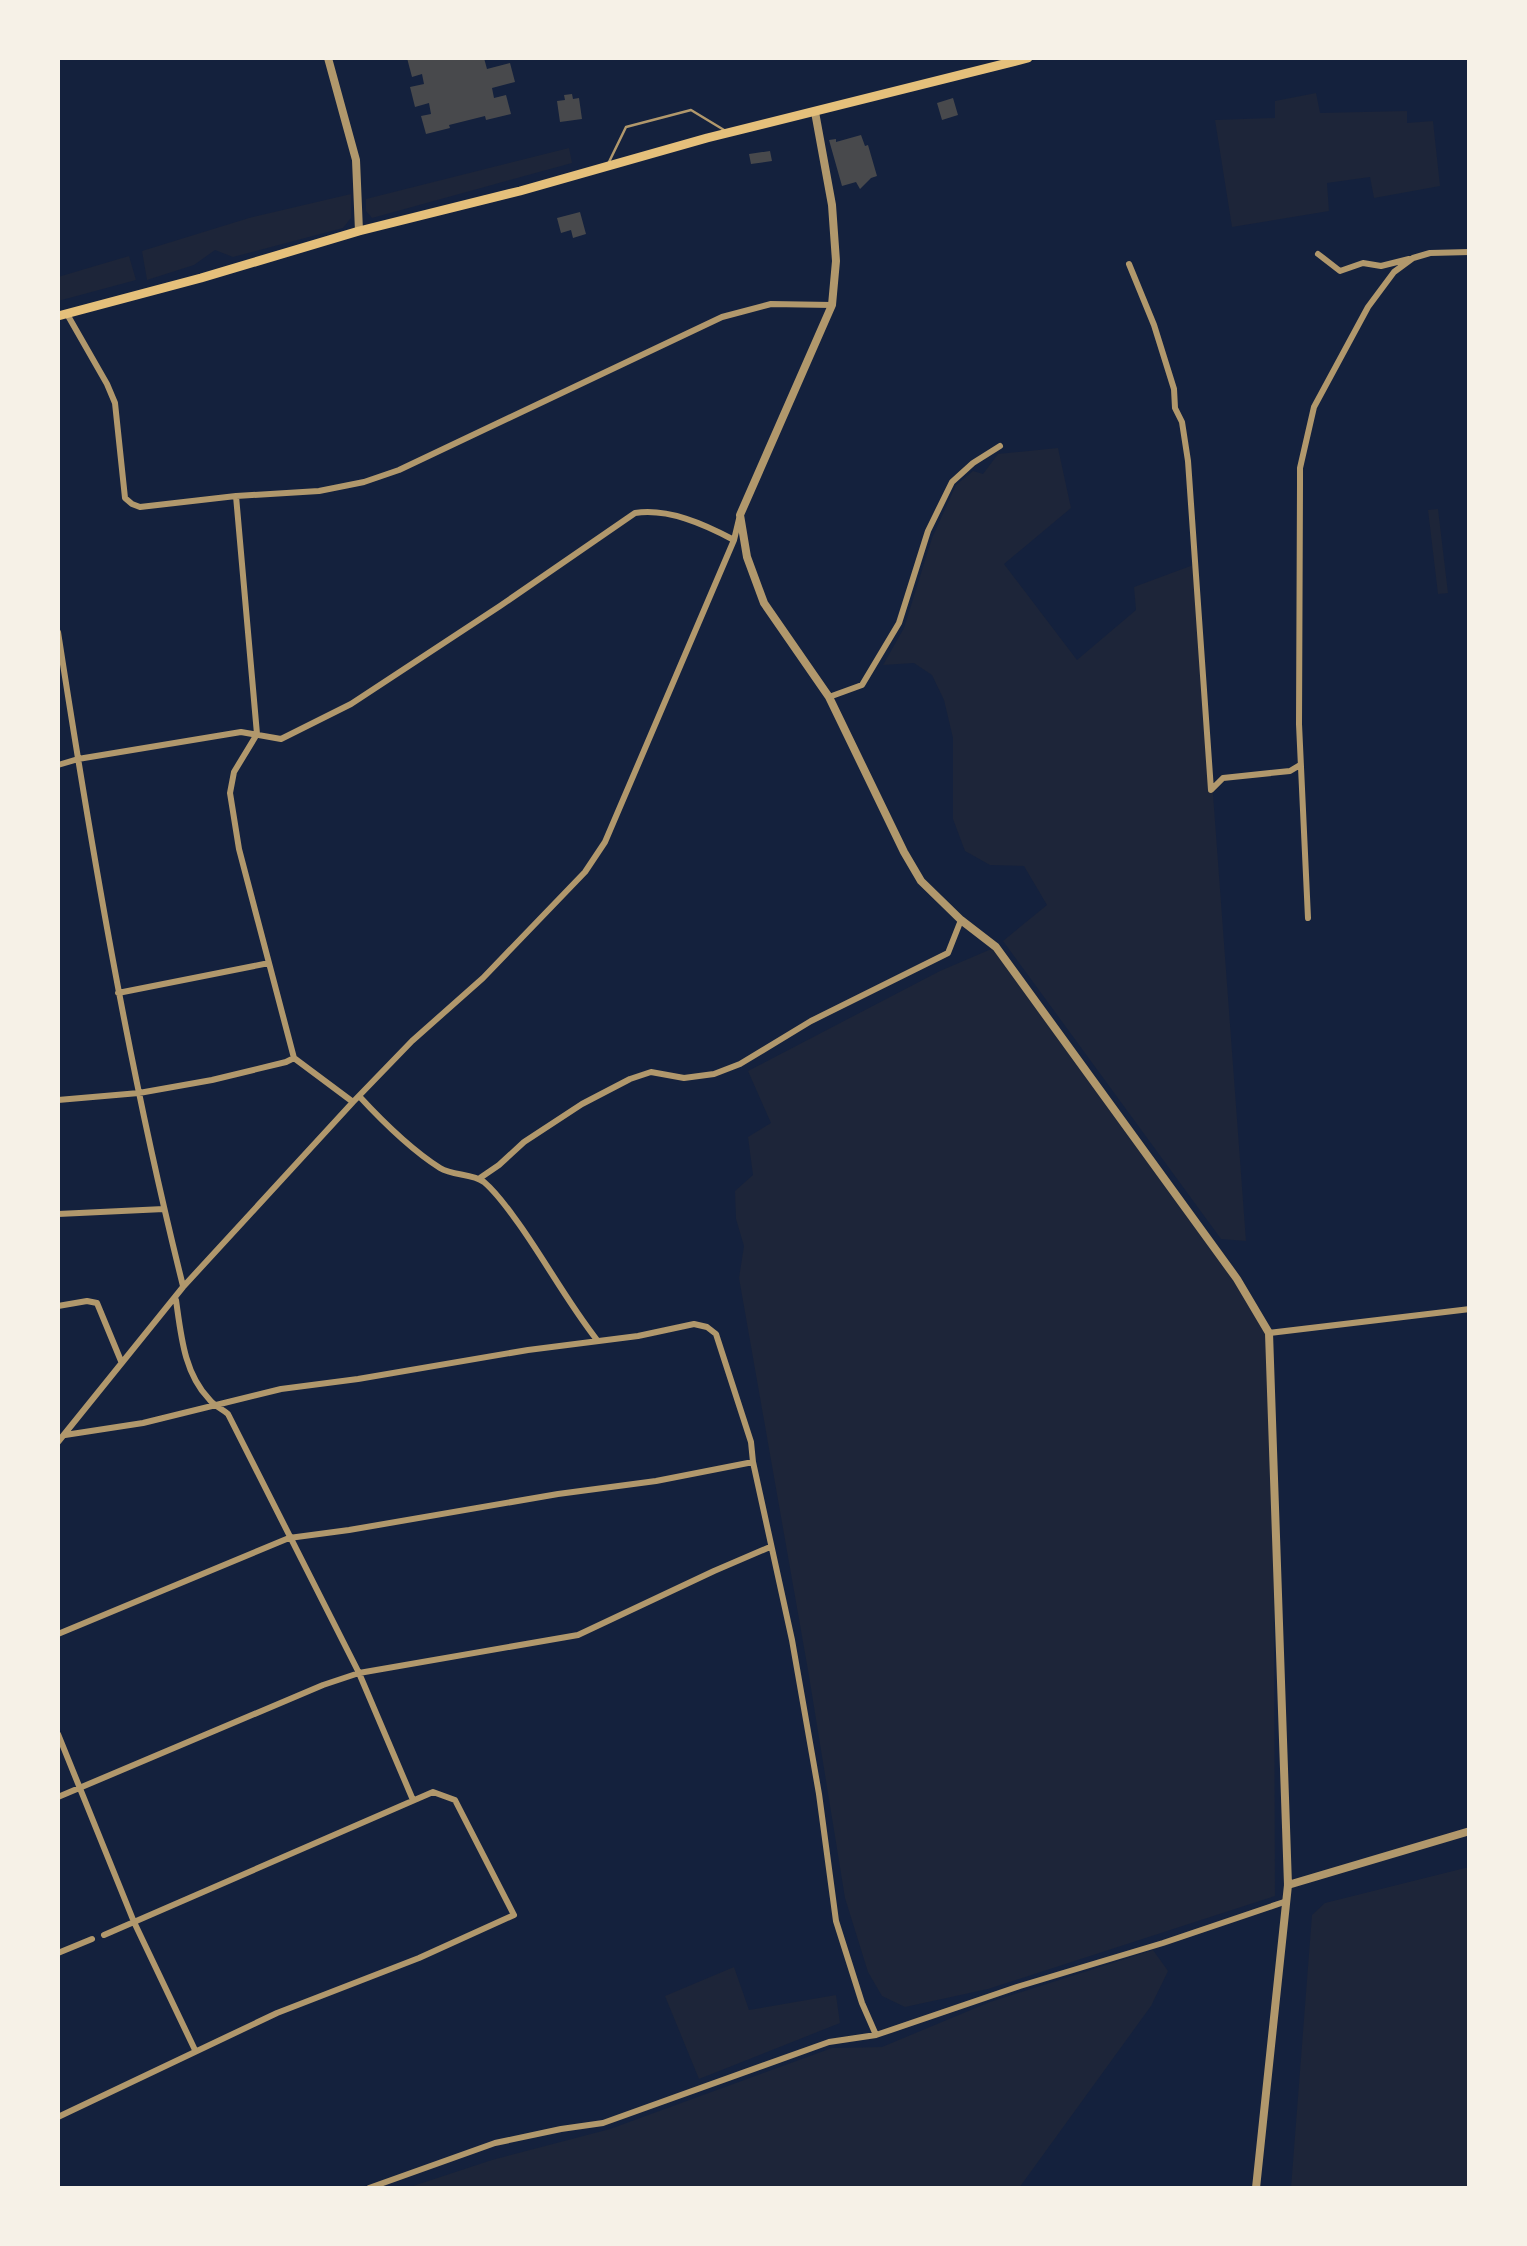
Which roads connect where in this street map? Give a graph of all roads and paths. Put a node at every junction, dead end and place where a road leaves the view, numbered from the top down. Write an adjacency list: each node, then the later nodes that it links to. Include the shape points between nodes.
1 (328, 58): 7 (street, via 356,160)
2 (1028, 58): 3 (main road)
3 (1003, 61): 4 (main road)
4 (815, 112): 5 (main road); 12 (street, via 832,205)
5 (730, 133): 6 (main road); 6 (lane, via 691,110 626,127)
6 (608, 166): 7 (main road)
7 (358, 231): 13 (main road)
8 (1470, 252): 10 (street)
9 (1318, 254): 10 (street, via 1340,270)
10 (1413, 258): 22 (street, via 1368,307 1314,407 1300,468)
11 (1128, 264): 22 (street, via 1182,422 1212,790 1223,778)
12 (832, 305): 15 (street, via 771,304 722,317 364,482); 16 (street)
13 (62, 314): 15 (street, via 115,403 125,498 140,507)
14 (1000, 446): 19 (street, via 952,482 928,531 899,623 862,684)
15 (236, 496): 20 (street)
16 (740, 515): 17 (street); 19 (street, via 746,557 764,602)
17 (734, 540): 20 (street, via 674,515 635,513 350,704 281,739); 30 (street, via 605,842 585,872)
18 (58, 632): 21 (street)
19 (829, 697): 25 (street, via 920,880)
20 (257, 734): 21 (street); 26 (street, via 234,772 230,793)
21 (78, 759): 23 (street); 27 (street)
22 (1301, 764): 24 (street)
23 (58, 765)
24 (1308, 918)
25 (960, 920): 32 (street, via 948,953 740,1064 714,1074 651,1072 630,1079 538,1132); 39 (street, via 996,947 1237,1279)
26 (268, 963): 27 (street); 28 (street)
27 (118, 994): 29 (street)
28 (294, 1058): 29 (street); 30 (street)
29 (139, 1093): 31 (street); 33 (street)
30 (356, 1099): 32 (street, via 444,1170); 35 (street)
31 (58, 1100)
32 (480, 1178): 40 (street)
33 (164, 1209): 34 (street); 35 (street)
34 (58, 1214)
35 (183, 1287): 36 (street)
36 (175, 1299): 41 (street); 42 (street, via 194,1379)
37 (58, 1306): 41 (street, via 98,1303)
38 (1470, 1309): 39 (street)
39 (1268, 1333): 55 (street)
40 (597, 1340): 42 (street, via 281,1389); 45 (street, via 694,1324 716,1334)
41 (121, 1361): 43 (street)
42 (215, 1406): 43 (street); 46 (street, via 228,1414)
43 (65, 1434): 44 (street)
44 (58, 1442)
45 (752, 1462): 46 (street); 47 (street)
46 (289, 1538): 48 (street); 49 (street)
47 (770, 1547): 49 (street, via 578,1635); 61 (street, via 792,1640 836,1921)
48 (58, 1634)
49 (359, 1673): 51 (street); 53 (street)
50 (58, 1734): 51 (street)
51 (79, 1787): 52 (street); 57 (street)
52 (58, 1796)
53 (413, 1800): 57 (street); 62 (street, via 433,1792 455,1800 514,1915)
54 (1470, 1831): 55 (street)
55 (1288, 1885): 56 (street)
56 (1287, 1901): 61 (street); 65 (street)
57 (134, 1922): 58 (street); 62 (street)
58 (104, 1935)
59 (92, 1939): 60 (street)
60 (58, 1954)
61 (876, 2035): 64 (street, via 829,2042 602,2123 484,2146)
62 (195, 2050): 63 (street)
63 (58, 2117)
64 (369, 2188)
65 (1256, 2188)

